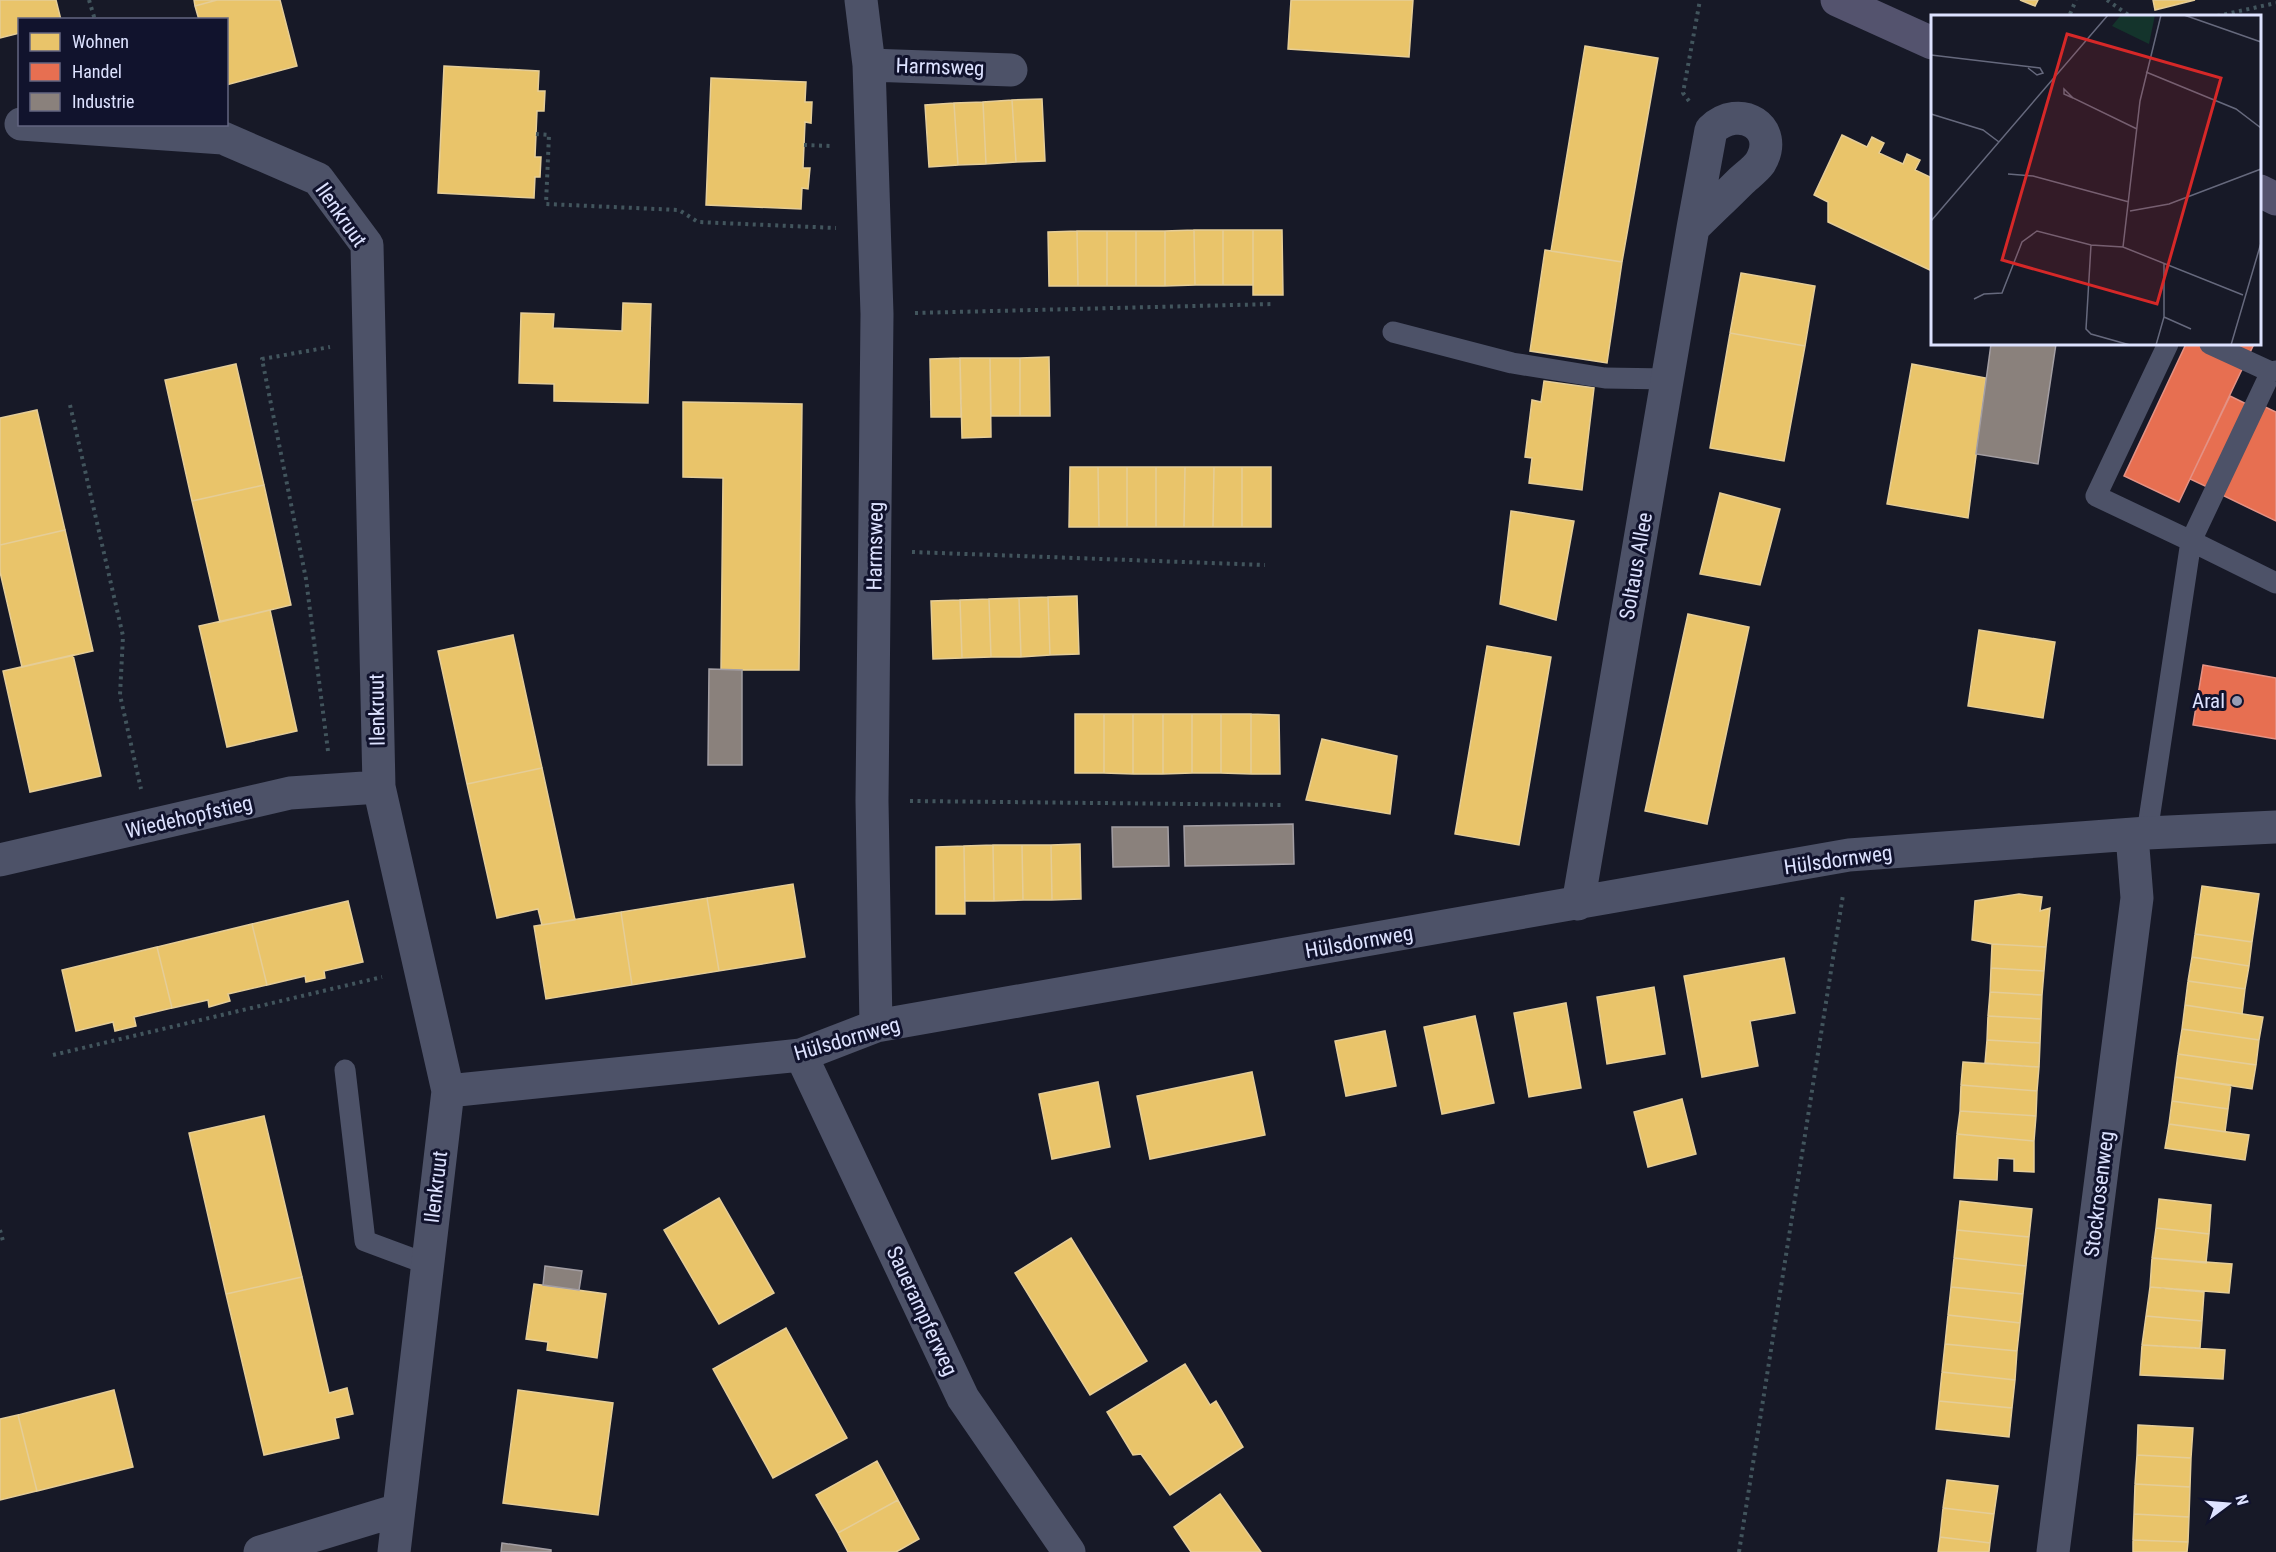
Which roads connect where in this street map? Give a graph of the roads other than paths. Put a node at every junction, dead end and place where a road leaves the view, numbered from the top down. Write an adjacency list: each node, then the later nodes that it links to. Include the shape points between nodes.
1 (861, 0): 4 (street, Harmsweg)
2 (1837, 0): 3 (main road)
3 (1931, 44)
4 (869, 65): 5 (street, Harmsweg); 24 (street, Harmsweg, via 877,314 872,801)
5 (1011, 70)
6 (0, 123): 7 (street, Ilenkruut)
7 (18, 124)
8 (49, 126): 19 (street, Ilenkruut, via 223,138 318,179 367,245)
9 (2261, 192): 10 (main road)
10 (2276, 199)
11 (1692, 228): 11 (street, Soltaus Allee, via 1760,163 1765,148 1756,122 1746,117 1721,121 1711,130); 16 (street, Soltaus Allee)
12 (1393, 332): 16 (lane, via 1512,363 1605,378)
13 (2168, 345): 17 (lane, via 2097,496)
14 (2212, 345): 15 (lane)
15 (2273, 371): 17 (lane)
16 (1668, 379): 23 (street, Soltaus Allee)
17 (2191, 541): 18 (lane); 21 (lane)
18 (2276, 583)
19 (379, 787): 22 (street, Wiedehopfstieg, via 290,793); 27 (street, Ilenkruut)
20 (2276, 827): 21 (street, Hülsdornweg)
21 (2140, 834): 23 (street, Hülsdornweg, via 1849,855); 33 (street, Stockrosenweg, via 2137,898)
22 (0, 860)
23 (1578, 904): 24 (street, Hülsdornweg)
24 (876, 1026): 25 (street, Hülsdornweg)
25 (801, 1055): 27 (street, Hülsdornweg); 32 (street, Sauerampferweg, via 963,1398)
26 (345, 1070): 28 (lane, via 365,1241)
27 (448, 1090): 28 (street, Ilenkruut)
28 (428, 1264): 29 (street, Ilenkruut)
29 (398, 1510): 30 (street); 31 (street, Ilenkruut)
30 (260, 1552)
31 (394, 1552)
32 (1069, 1552)
33 (2053, 1552)

